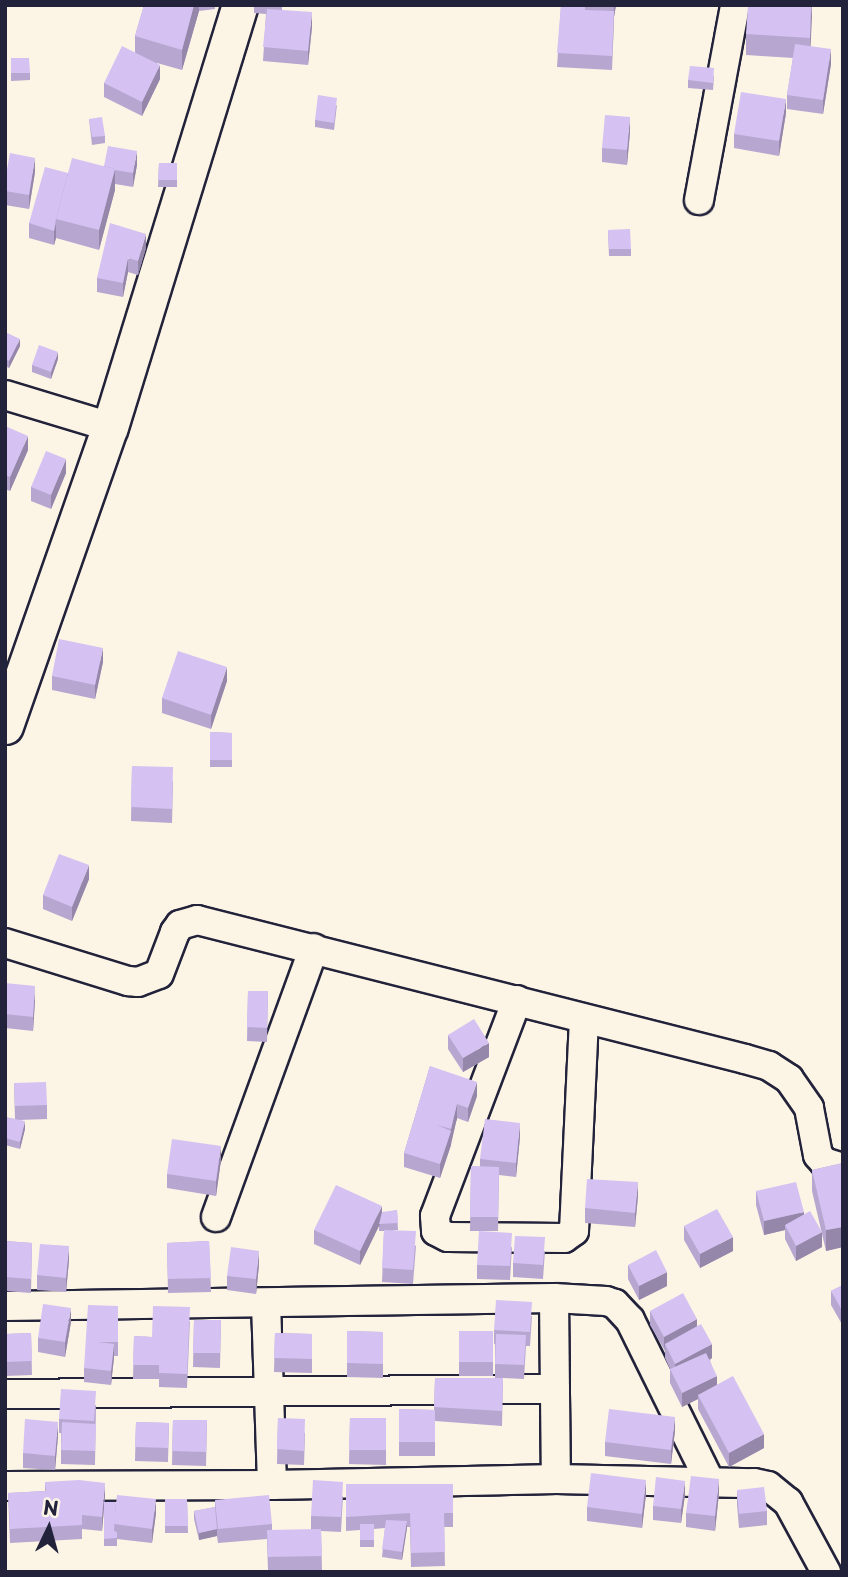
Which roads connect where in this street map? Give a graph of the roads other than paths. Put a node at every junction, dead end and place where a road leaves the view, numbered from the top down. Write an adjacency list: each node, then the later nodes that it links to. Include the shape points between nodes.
1 (240, 5): 5 (street)
2 (735, 5): 3 (street)
3 (699, 201)
4 (5, 396): 5 (street)
5 (110, 427): 6 (street)
6 (5, 726)
7 (5, 943): 8 (street, via 138,982 159,974 175,932 188,921 207,921)
8 (314, 948): 9 (street); 12 (street)
9 (517, 1000): 10 (street); 10 (street, via 435,1216 436,1231 448,1237 564,1238 574,1231)
10 (584, 1019): 11 (street, via 769,1066 801,1092 809,1108 818,1155 824,1163)
11 (843, 1168)
12 (216, 1217)
13 (554, 1298): 14 (street); 16 (street); 20 (street, via 606,1301 624,1311)
14 (267, 1303): 15 (street); 17 (street)
15 (5, 1306)
16 (555, 1389): 17 (street); 19 (street)
17 (268, 1390): 18 (street); 21 (street)
18 (5, 1394)
19 (556, 1479): 20 (street); 21 (street)
20 (710, 1482): 23 (street, via 754,1483 778,1493 788,1502)
21 (272, 1485): 22 (street)
22 (5, 1486)
23 (826, 1572)

